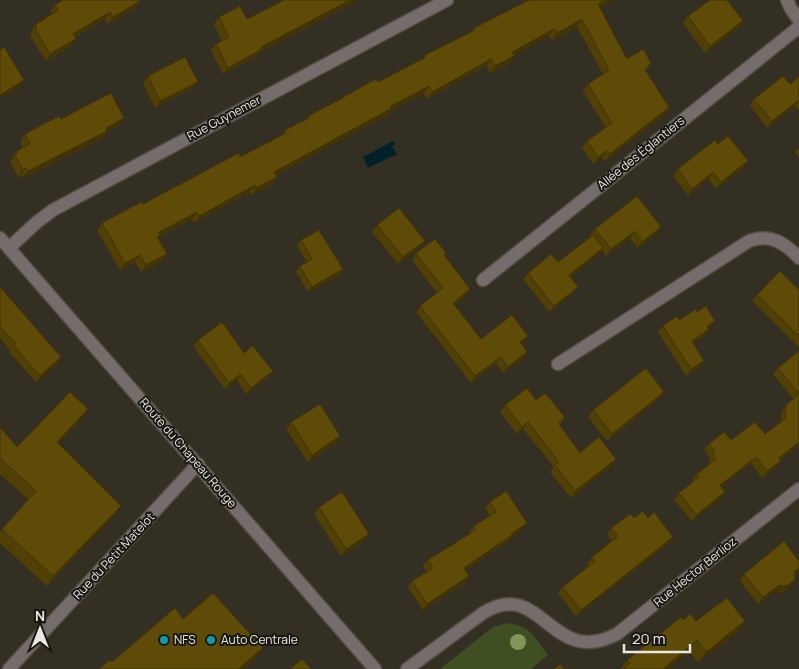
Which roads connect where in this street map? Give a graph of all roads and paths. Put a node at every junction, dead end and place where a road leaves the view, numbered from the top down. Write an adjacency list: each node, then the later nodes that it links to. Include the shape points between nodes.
1 (447, 0): 6 (street, Rue Guynemer, via 53,210)
2 (787, 0): 3 (street)
3 (799, 20)
4 (799, 27): 8 (street, Allée des Églantiers)
5 (0, 238): 6 (street, Route du Chapeau Rouge)
6 (9, 248): 10 (street, Route du Chapeau Rouge)
7 (799, 258): 9 (street, via 774,239 749,241)
8 (483, 280)
9 (558, 364)
10 (198, 464): 12 (street, Rue du Petit Matelot); 13 (street, Route du Chapeau Rouge)
11 (799, 489): 14 (street, Rue Hector Berlioz, via 609,638 592,644 575,643 560,636 526,609 512,605 496,606)
12 (9, 669)
13 (375, 669)
14 (408, 669)

